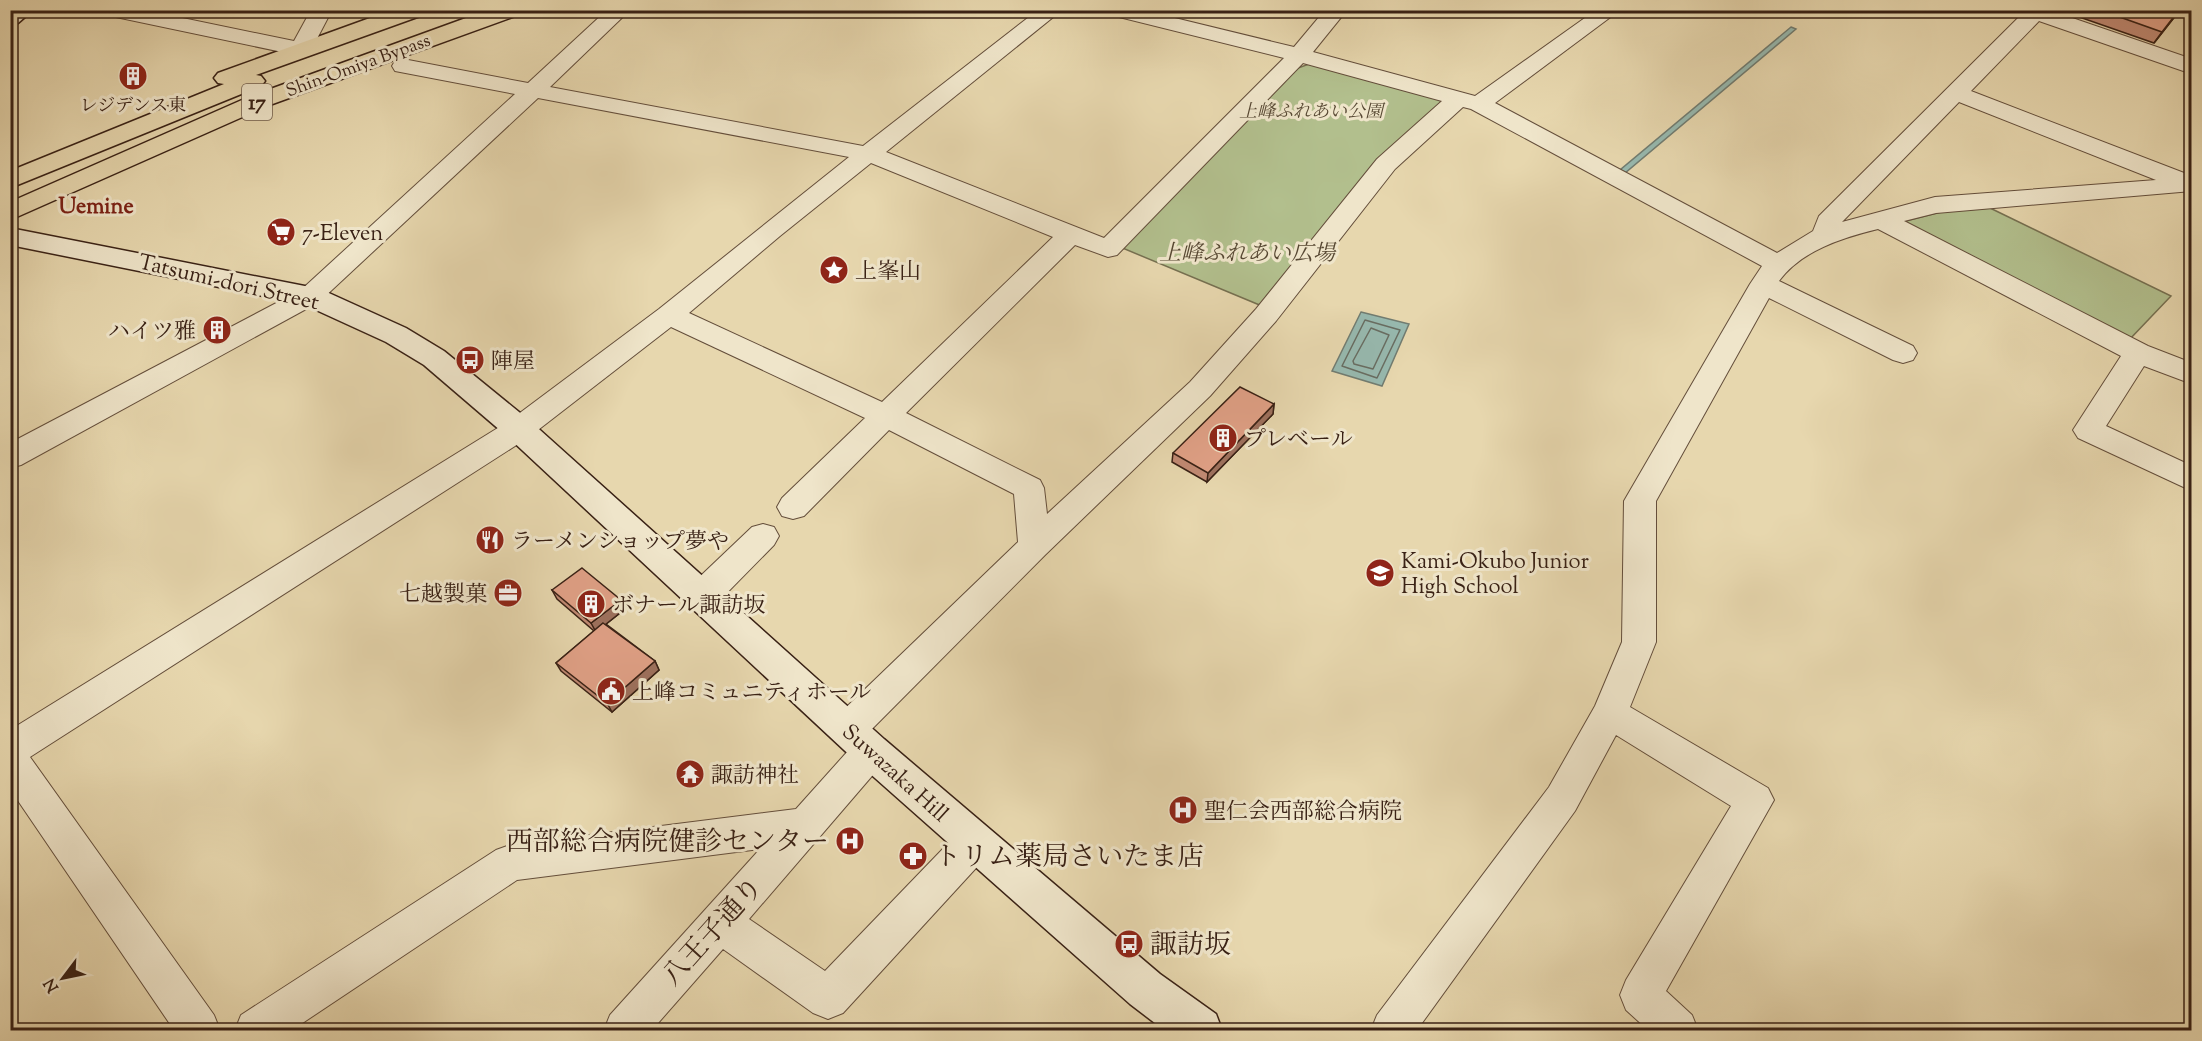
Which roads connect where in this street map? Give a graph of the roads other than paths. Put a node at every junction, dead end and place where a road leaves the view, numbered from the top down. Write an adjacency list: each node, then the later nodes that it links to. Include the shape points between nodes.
1 (22, 10): 14 (main road)
2 (111, 10): 15 (street)
3 (322, 10): 15 (street)
4 (415, 10): 15 (highway, Shin-Omiya Bypass / 17)
5 (444, 10): 24 (highway, via 232,89)
6 (482, 10): 26 (highway, via 248,99)
7 (510, 10): 27 (highway, Shin-Omiya Bypass / 17, via 259,101)
8 (620, 10): 19 (street)
9 (1052, 10): 22 (street)
10 (1114, 10): 16 (street)
11 (1337, 10): 16 (street)
12 (1610, 10): 21 (street, 八王子通り)
13 (2037, 12): 18 (street); 20 (street)
14 (10, 18)
15 (301, 49): 23 (highway, Shin-Omiya Bypass / 17)
16 (1299, 55): 21 (street); 29 (street, via 1108,249)
17 (403, 66): 19 (street)
18 (2192, 67)
19 (535, 90): 22 (street); 33 (street)
20 (1956, 93): 25 (street); 30 (street, via 1828,222)
21 (1470, 100): 32 (street); 44 (street, 八王子通り, via 1386,164 1266,315 1200,389)
22 (868, 154): 29 (street); 34 (street)
23 (10, 166)
24 (10, 180)
25 (2191, 184): 28 (street, via 1935,205)
26 (10, 198)
27 (10, 212)
28 (1879, 219): 30 (street); 36 (street)
29 (1070, 235): 38 (street)
30 (1824, 235): 32 (street)
31 (10, 237): 33 (main road, Tatsumi-dori Street)
32 (1771, 274): 35 (street); 46 (street, via 1640,501 1639,642)
33 (310, 296): 39 (main road, Tatsumi-dori Street, via 387,330 434,358); 40 (street)
34 (669, 315): 38 (street); 39 (street)
35 (1903, 353)
36 (2138, 353): 37 (street); 41 (street, via 2088,430)
37 (2192, 374)
38 (886, 416): 42 (street); 44 (street, via 1029,488)
39 (519, 429): 45 (main road, Suwazaka Hill); 48 (street)
40 (10, 457)
41 (2192, 480)
42 (793, 507)
43 (763, 536): 45 (street)
44 (1034, 546): 47 (street, 八王子通り)
45 (703, 595): 47 (main road, Suwazaka Hill)
46 (1610, 713): 57 (street, via 1562,799); 58 (street, via 1755,800 1641,995)
47 (860, 740): 50 (street, 八王子通り); 51 (main road, Suwazaka Hill)
48 (10, 750)
49 (10, 758): 53 (street)
50 (808, 825): 52 (street, 八王子通り); 54 (street, via 510,863)
51 (975, 842): 52 (street, via 828,998); 56 (main road, Suwazaka Hill, via 1145,989)
52 (719, 922): 55 (street, 八王子通り)
53 (199, 1030)
54 (256, 1030)
55 (624, 1030)
56 (1200, 1030)
57 (1392, 1030)
58 (1677, 1030)

